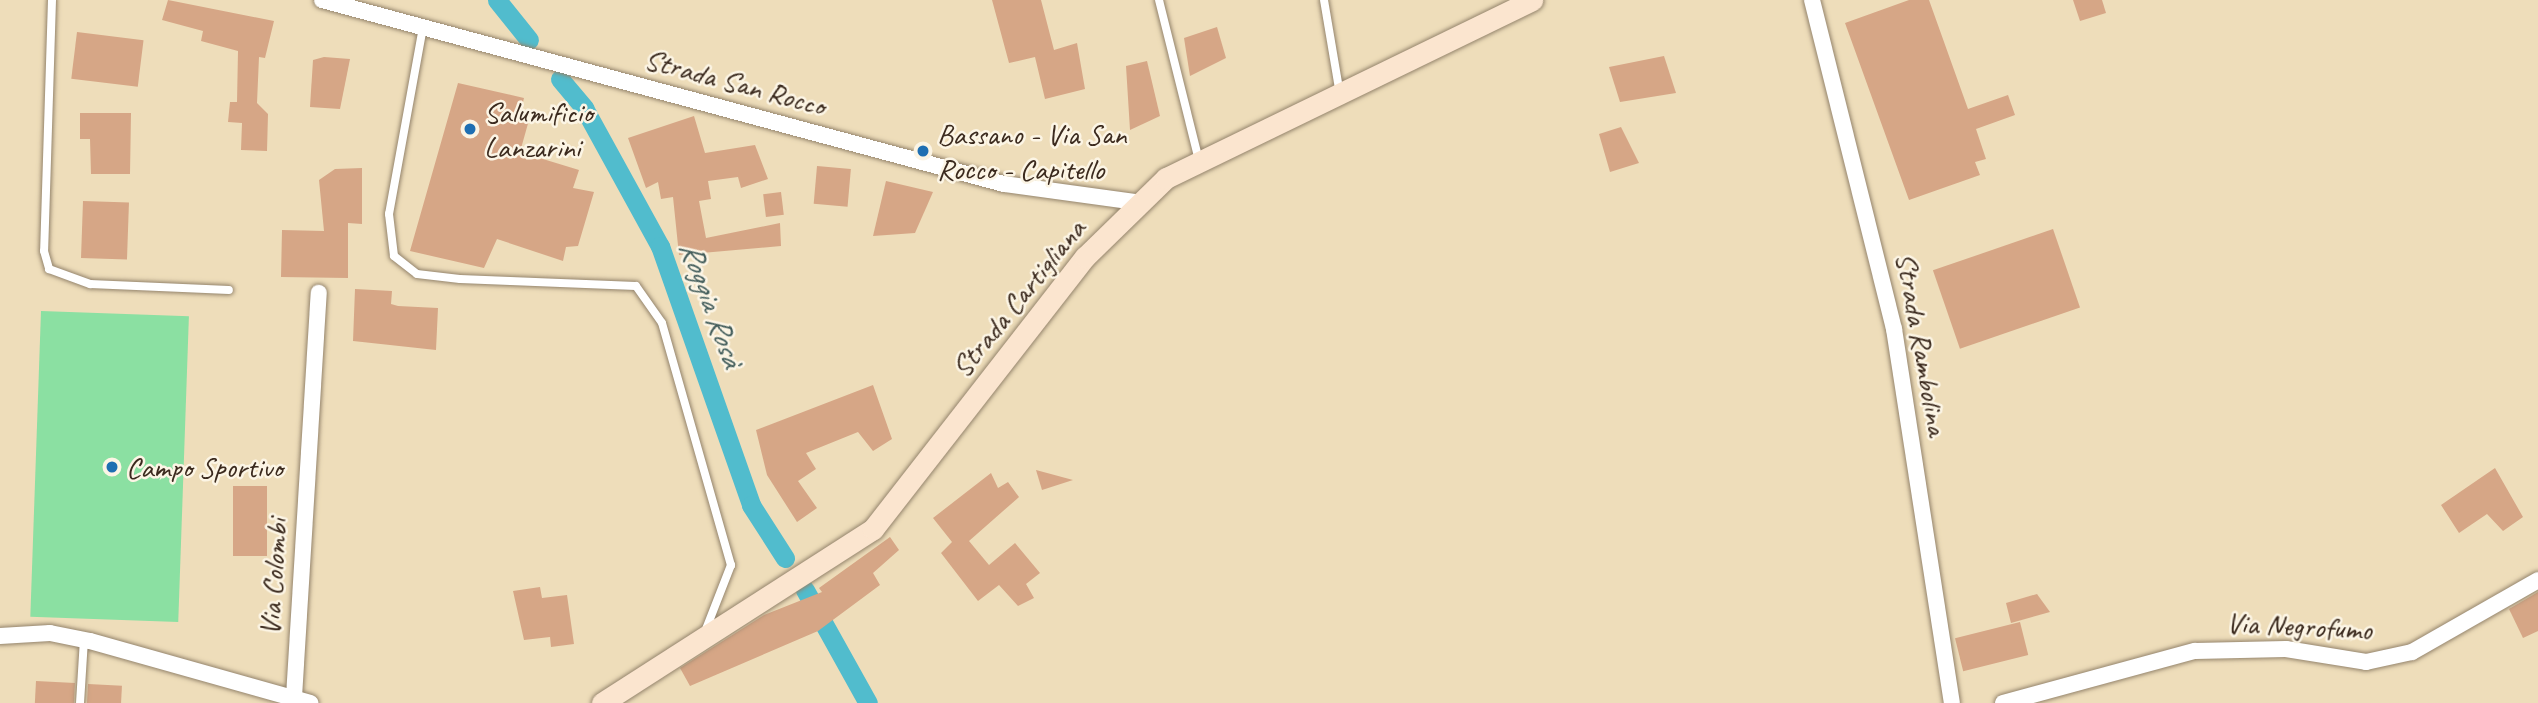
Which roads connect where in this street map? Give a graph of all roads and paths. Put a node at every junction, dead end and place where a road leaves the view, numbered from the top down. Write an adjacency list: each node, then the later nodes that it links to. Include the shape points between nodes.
1 (52, 0): 11 (lane, via 44,251 49,270 90,284)
2 (322, 0): 7 (street, Strada San Rocco)
3 (1159, 0): 9 (lane)
4 (1324, 0): 8 (lane)
5 (1532, 0): 8 (street, Strada Cartigliana)
6 (1812, 0): 21 (street, Strada Rambolina, via 1894,329)
7 (423, 27): 10 (street, Strada San Rocco, via 1004,184); 14 (lane, via 389,214 394,256 417,274 636,286 662,323 731,565)
8 (1339, 89): 9 (street, Strada Cartigliana)
9 (1199, 161): 10 (street, Strada Cartigliana)
10 (1136, 202): 14 (street, Strada Cartigliana, via 1021,335 873,529)
11 (229, 289)
12 (319, 293): 17 (street, Via Colombi)
13 (2538, 580): 22 (street, Via Negrofumo, via 2465,626 2389,657 2366,662 2242,647 2195,651)
14 (702, 635): 20 (street, Strada Cartigliana)
15 (0, 636): 16 (street, via 50,634)
16 (84, 640): 17 (street); 18 (lane)
17 (294, 697): 19 (street)
18 (80, 703)
19 (310, 703)
20 (602, 703)
21 (1952, 703)
22 (2003, 703)

